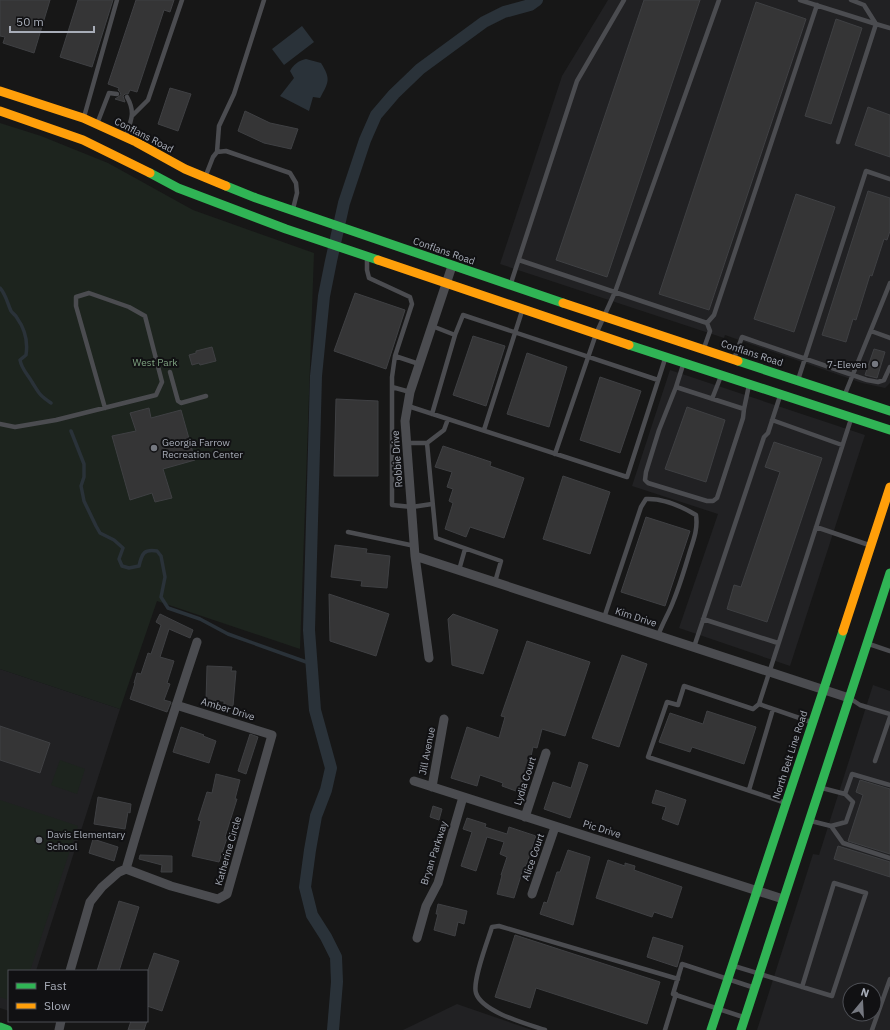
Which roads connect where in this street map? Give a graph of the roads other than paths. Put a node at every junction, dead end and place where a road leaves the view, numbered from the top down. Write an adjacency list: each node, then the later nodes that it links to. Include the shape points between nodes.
1 (117, 0): 16 (lane)
2 (182, 0): 15 (lane, via 148,100)
3 (264, 0): 20 (lane, via 234,94 219,126)
4 (624, 0): 26 (lane, via 577,81)
5 (719, 0): 31 (lane)
6 (800, 0): 8 (lane)
7 (852, 0): 9 (lane, via 864,6)
8 (817, 5): 9 (lane); 34 (lane, via 714,315)
9 (876, 24): 10 (lane); 19 (lane)
10 (890, 28)
11 (0, 91): 16 (main road, Conflans Road)
12 (117, 94): 17 (lane, via 109,93)
13 (127, 97): 15 (lane)
14 (0, 111): 23 (main road, via 83,140)
15 (133, 115): 18 (lane)
16 (83, 118): 17 (main road, Conflans Road)
17 (97, 124): 18 (main road, Conflans Road)
18 (125, 136): 21 (main road, Conflans Road)
19 (838, 142)
20 (217, 152): 21 (lane); 24 (lane, via 226,151 290,173 296,183 297,193)
21 (206, 178): 23 (main road); 24 (main road, Conflans Road)
22 (890, 179): 46 (lane, via 866,171)
23 (199, 197): 25 (main road)
24 (292, 210): 27 (main road, Conflans Road)
25 (363, 255): 29 (main road); 42 (lane, via 369,278 410,297 412,304)
26 (519, 260): 30 (lane); 31 (lane)
27 (452, 266): 29 (street, Robbie Drive); 30 (main road, Conflans Road)
28 (890, 283): 36 (lane)
29 (446, 284): 32 (main road); 35 (street, Robbie Drive)
30 (511, 285): 33 (main road, Conflans Road)
31 (615, 292): 33 (lane); 34 (lane)
32 (523, 309): 37 (lane); 38 (main road)
33 (604, 317): 38 (lane); 41 (main road, Conflans Road)
34 (707, 323): 41 (lane, via 710,331)
35 (432, 326): 39 (lane); 48 (street, Robbie Drive)
36 (871, 331): 40 (lane); 51 (lane)
37 (515, 332): 39 (lane, via 463,315); 43 (lane); 72 (lane)
38 (596, 334): 43 (lane); 44 (main road)
39 (455, 335): 67 (lane)
40 (890, 338)
41 (704, 349): 45 (main road, Conflans Road)
42 (395, 356): 48 (lane); 57 (lane)
43 (588, 357): 53 (lane); 77 (lane)
44 (666, 357): 47 (main road); 53 (lane)
45 (734, 359): 46 (lane, via 742,337); 52 (main road); 54 (main road, Conflans Road)
46 (805, 359): 51 (lane); 54 (lane)
47 (684, 363): 52 (main road); 56 (lane)
48 (420, 364): 58 (street, Robbie Drive)
49 (890, 367): 51 (lane, via 884,380 878,382)
50 (170, 372): 60 (lane, via 178,401 181,403)
51 (853, 375): 61 (lane)
52 (725, 376): 55 (main road); 62 (lane)
53 (658, 380): 77 (lane, via 627,477)
54 (798, 380): 61 (main road, Conflans Road)
55 (749, 384): 59 (main road); 65 (lane)
56 (676, 387): 62 (lane); 65 (lane, via 646,472 645,480 648,483 707,501 717,498)
57 (392, 388): 58 (lane); 80 (lane, via 392,505)
58 (410, 392): 63 (street, Robbie Drive)
59 (781, 394): 68 (main road); 70 (lane)
60 (206, 396)
61 (845, 396): 66 (main road, Conflans Road)
62 (712, 399): 65 (lane)
63 (408, 406): 67 (lane); 74 (street, Robbie Drive, via 405,421)
64 (105, 408): 64 (lane, via 156,395 162,382 144,316 129,307 89,293 76,297 76,306); 71 (lane, via 22,426)
65 (744, 409)
66 (890, 411)
67 (432, 414): 69 (lane)
68 (851, 418): 73 (main road); 76 (lane)
69 (448, 419): 72 (lane); 75 (lane, via 444,430)
70 (772, 420): 76 (lane); 91 (lane)
71 (0, 424)
72 (484, 430): 77 (lane)
73 (890, 430)
74 (407, 443): 75 (lane); 80 (street, Robbie Drive)
75 (426, 443): 79 (lane)
76 (842, 445): 81 (lane)
77 (556, 454)
78 (890, 487): 84 (main road, North Belt Line Road)
79 (432, 504): 80 (lane); 85 (lane, via 436,538)
80 (412, 507): 83 (street, Robbie Drive)
81 (816, 527): 84 (lane); 94 (lane)
82 (348, 532): 83 (lane)
83 (415, 546): 86 (street, Robbie Drive)
84 (871, 546): 100 (main road, North Belt Line Road)
85 (465, 549): 87 (lane); 89 (lane, via 501,561)
86 (415, 556): 87 (street, Kim Drive); 98 (street, Robbie Drive)
87 (459, 570): 89 (street, Kim Drive)
88 (890, 575): 95 (main road)
89 (495, 582): 90 (street, Kim Drive)
90 (604, 618): 92 (street, Kim Drive); 92 (lane, via 641,507 646,499 657,498 687,509 696,515 697,521 685,568)
91 (703, 619): 94 (lane); 96 (lane)
92 (658, 636): 96 (street, Kim Drive)
93 (197, 642): 103 (street)
94 (778, 643): 99 (lane)
95 (867, 644): 97 (lane); 101 (main road)
96 (694, 647): 99 (street, Kim Drive)
97 (890, 651)
98 (429, 658)
99 (769, 672): 100 (street, Kim Drive); 102 (lane)
100 (823, 690): 101 (street, Kim Drive); 107 (main road, North Belt Line Road)
101 (849, 698): 105 (lane); 114 (main road)
102 (759, 704): 104 (lane); 115 (lane, via 753,709 684,686 678,705 667,702 648,757)
103 (176, 705): 108 (street, Amber Drive); 124 (street)
104 (773, 709): 107 (lane); 115 (lane)
105 (890, 716): 110 (lane)
106 (444, 719): 113 (street, Jill Avenue)
107 (813, 722): 118 (main road, North Belt Line Road)
108 (272, 735): 124 (street, Katherine Circle, via 227,894 218,899 171,886)
109 (546, 753): 119 (street, Lydia Court)
110 (876, 761)
111 (414, 781): 113 (street, Pic Drive)
112 (890, 785): 116 (lane, via 852,774)
113 (432, 787): 117 (street, Pic Drive)
114 (820, 788): 116 (lane); 120 (main road)
115 (749, 790): 118 (lane)
116 (845, 794): 121 (lane, via 853,802 846,822)
117 (463, 797): 119 (street, Pic Drive); 128 (street, Bryan Parkway, via 438,882 426,906)
118 (786, 803): 125 (main road, North Belt Line Road)
119 (525, 816): 122 (street, Pic Drive)
120 (809, 821): 121 (lane); 127 (main road)
121 (831, 826): 123 (lane, via 843,843)
122 (555, 827): 125 (street, Pic Drive); 126 (street, Alice Court)
123 (890, 858)
124 (126, 869): 130 (street, via 102,887 90,902)
125 (758, 891): 127 (street, Pic Drive); 129 (main road, North Belt Line Road)
126 (532, 894)
127 (783, 899): 131 (main road)
128 (417, 938)
129 (733, 966): 131 (lane); 133 (main road, North Belt Line Road)
130 (70, 970)
131 (759, 974): 135 (lane); 136 (main road)
132 (678, 979): 133 (lane, via 682,964); 137 (lane, via 673,994); 142 (lane, via 499,926 492,927 475,983 476,993 484,1004 508,1018)
133 (728, 979): 136 (lane); 138 (main road, North Belt Line Road)
134 (890, 979): 146 (lane)
135 (802, 986): 135 (lane, via 832,996 866,893 834,883)
136 (754, 988): 139 (main road)
137 (676, 994): 138 (lane); 143 (lane)
138 (718, 1008): 139 (lane); 144 (main road, North Belt Line Road)
139 (745, 1018): 145 (main road)
140 (0, 1027): 141 (main road)
141 (8, 1030)
142 (544, 1030)
143 (665, 1030)
144 (711, 1030)
145 (741, 1030)
146 (872, 1030)

